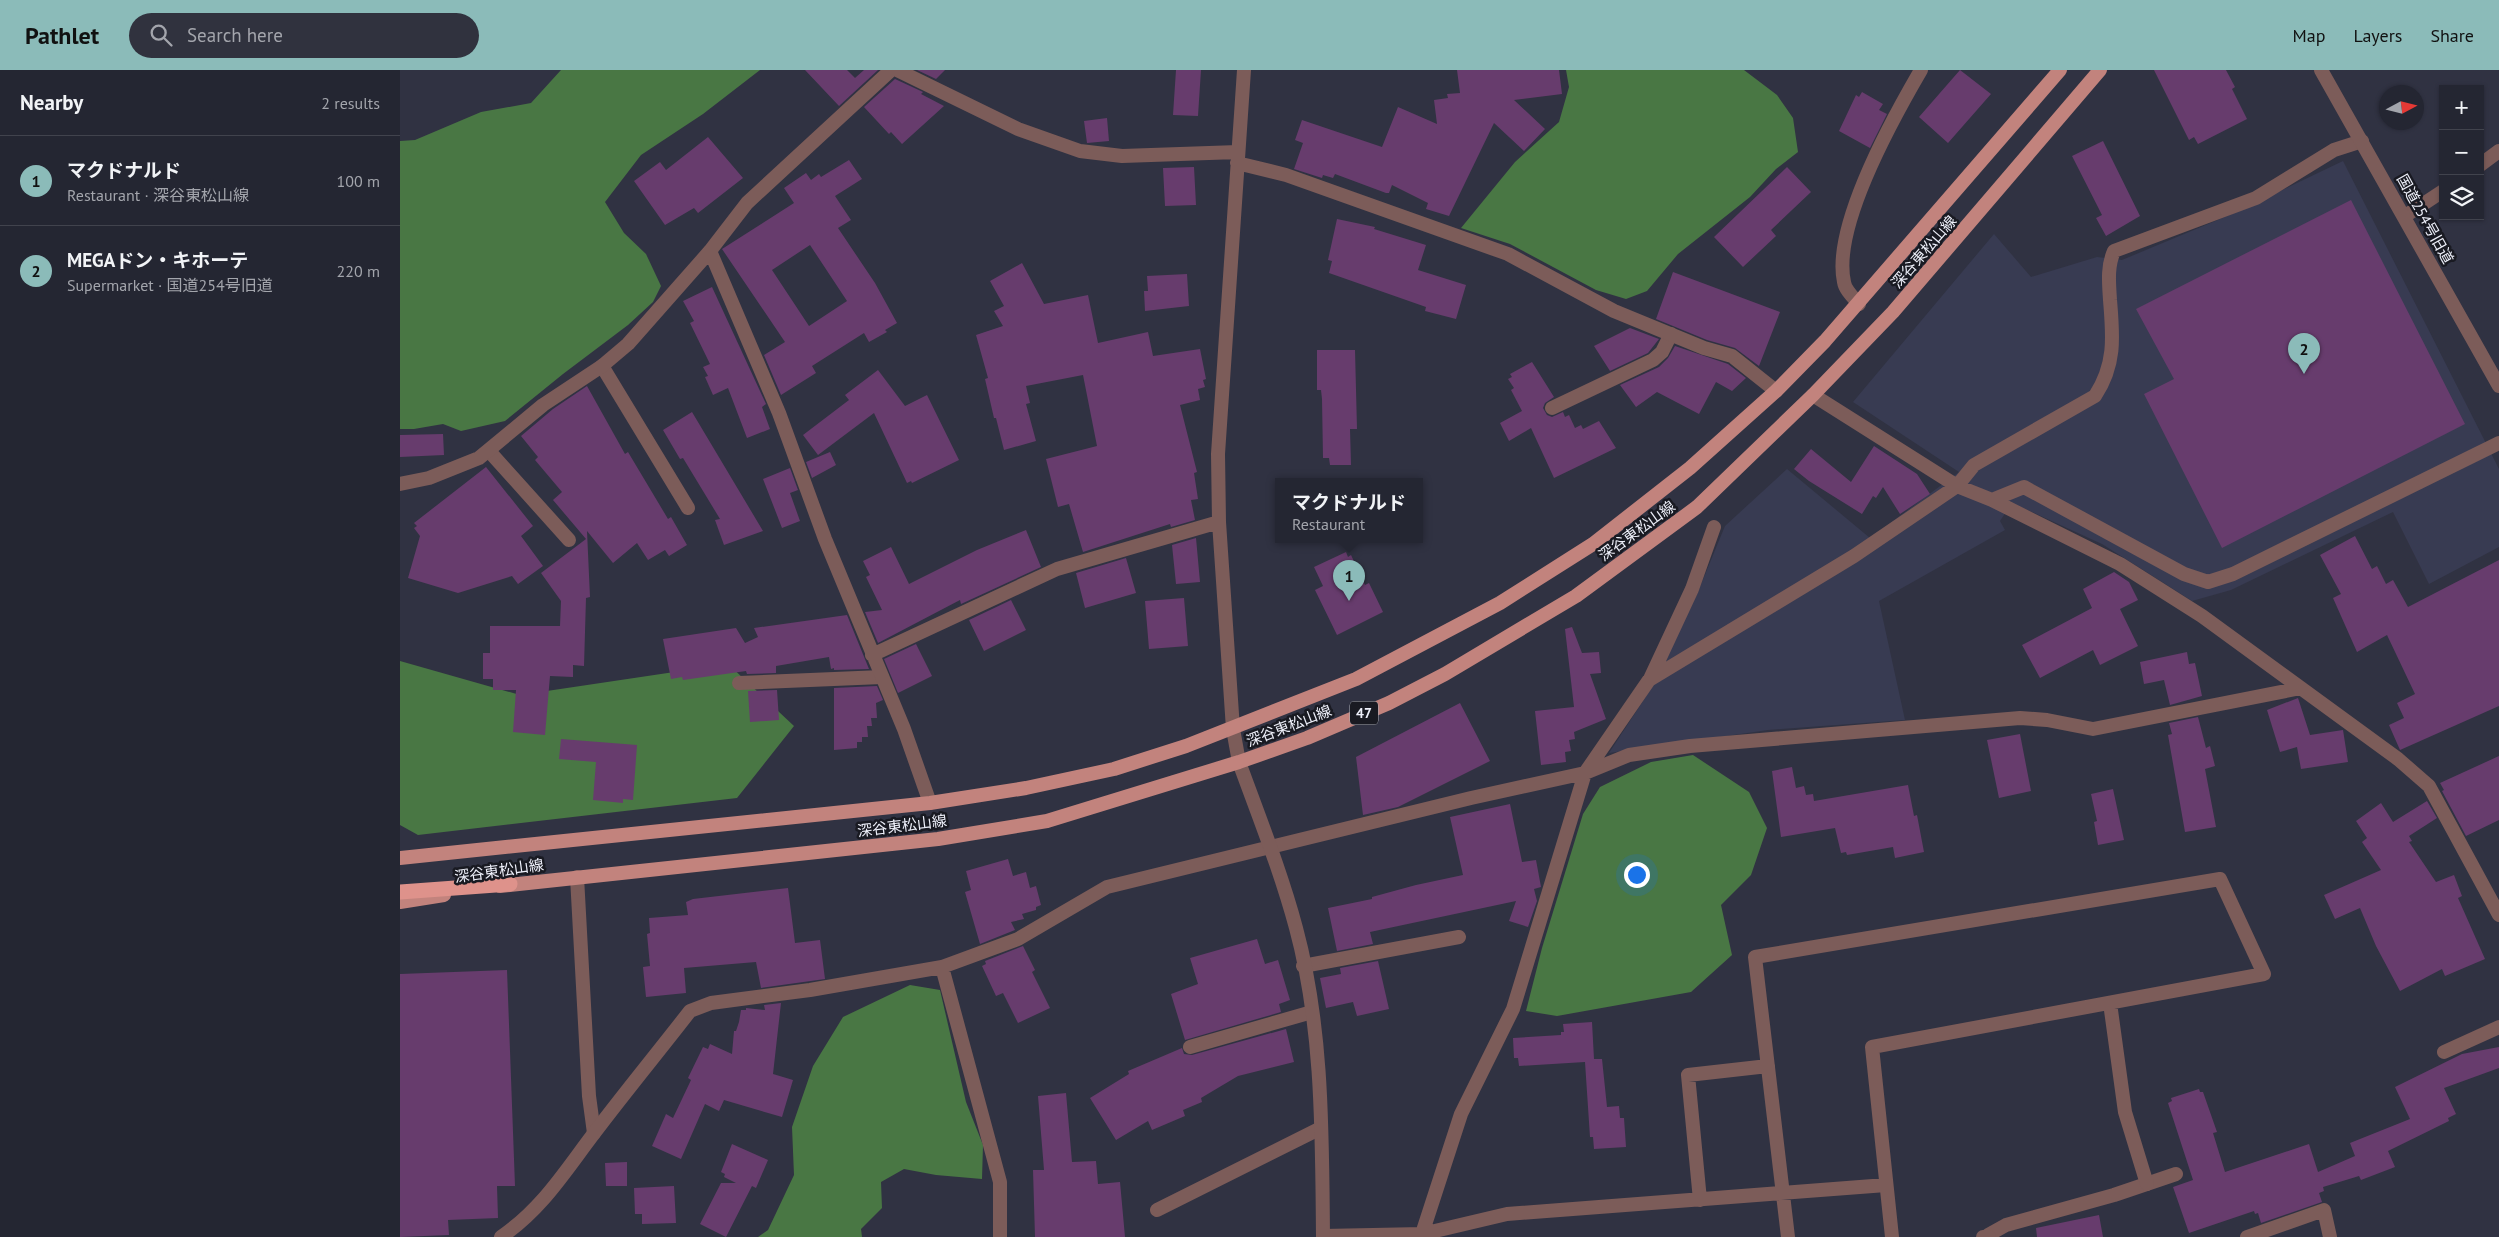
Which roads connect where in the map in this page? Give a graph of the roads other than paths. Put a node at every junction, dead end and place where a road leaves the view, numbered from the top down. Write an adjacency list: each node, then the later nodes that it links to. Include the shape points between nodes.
1 (891, 70): 14 (street, via 747,203)
2 (897, 70): 10 (street, via 1018,129 1080,151 1122,156)
3 (1244, 70): 10 (street)
4 (1921, 70): 15 (street, via 1865,178 1846,236 1842,271 1844,285)
5 (2060, 70): 15 (main road, 深谷東松山線 / 47)
6 (2100, 70): 20 (main road, 深谷東松山線 / 47, via 1894,312)
7 (2321, 70): 8 (street, 国道254号旧道)
8 (2362, 141): 13 (street, 国道254号旧道); 25 (street, via 2334,150 2256,198 2114,251 2108,263 2113,336 2111,358 2105,380 2095,396 1974,465)
9 (2499, 151): 11 (street)
10 (1238, 157): 16 (street, via 1508,254 1614,311); 28 (street, via 1218,454)
11 (2484, 162)
12 (2439, 193): 13 (street)
13 (2405, 216): 18 (street, 国道254号旧道)
14 (710, 251): 17 (street, via 628,344); 31 (street, via 779,413)
15 (1858, 304): 19 (main road, 深谷東松山線 / 47)
16 (1670, 334): 19 (street, via 1732,356); 21 (street, via 1662,352 1653,360)
17 (602, 366): 23 (street, via 543,405); 27 (street)
18 (2499, 386)
19 (1776, 391): 36 (main road, 深谷東松山線 / 47, via 1690,468 1622,522 1509,597 1356,679)
20 (1813, 395): 25 (street); 37 (main road, 深谷東松山線 / 47, via 1697,507 1576,596 1445,674 1389,703 1307,738)
21 (1552, 408)
22 (2499, 443): 26 (street, via 2233,574 2208,582 2184,574 2024,487)
23 (490, 451): 24 (street, via 429,478); 30 (street)
24 (400, 484)
25 (1957, 486): 26 (street); 33 (street, via 1854,556)
26 (1992, 500): 35 (street, via 2120,564 2202,616)
27 (688, 508)
28 (1219, 522): 31 (street, via 1057,569); 36 (street)
29 (1714, 527): 33 (street, via 1692,589)
30 (569, 540)
31 (872, 654): 32 (street)
32 (882, 677): 34 (street); 39 (street)
33 (1650, 680): 38 (street)
34 (739, 682)
35 (2301, 688): 38 (street, via 2093,729 2020,718 1690,746 1629,755); 46 (street, via 2398,759 2429,786)
36 (1233, 729): 37 (street); 39 (main road, 深谷東松山線 / 47, via 1114,769 1026,788)
37 (1239, 762): 40 (street); 42 (main road, 深谷東松山線 / 47, via 1047,820 929,840)
38 (1585, 773): 40 (street); 65 (street, via 1513,1009 1462,1114)
39 (930, 803): 41 (main road, 深谷東松山線 / 47)
40 (1270, 848): 48 (street, via 1296,928); 49 (street, via 1107,887 1018,939)
41 (400, 858)
42 (577, 878): 43 (main road, 深谷東松山線 / 47); 57 (street, via 589,1096)
43 (510, 884): 44 (highway); 45 (main road, 深谷東松山線 / 47)
44 (400, 892)
45 (400, 902)
46 (2499, 915)
47 (1459, 937): 48 (street)
48 (1303, 966): 51 (street)
49 (942, 967): 57 (street, via 711,1003 690,1011); 68 (street, via 1000,1182)
50 (2110, 1003): 55 (street, via 2264,974 2220,879 1756,957); 59 (street, via 2125,1112); 60 (street, via 1872,1047)
51 (1312, 1012): 53 (street); 56 (street)
52 (2499, 1027): 54 (street)
53 (1190, 1047)
54 (2444, 1052)
55 (1768, 1066): 61 (street); 62 (street, via 1688,1075)
56 (1321, 1128): 63 (street); 64 (street)
57 (594, 1133): 67 (street, via 554,1190)
58 (2176, 1174): 59 (street)
59 (2147, 1184): 66 (street, via 2006,1225)
60 (1886, 1185): 61 (street); 70 (street)
61 (1783, 1193): 62 (street); 69 (street)
62 (1700, 1200): 65 (street, via 1507,1214)
63 (1157, 1210)
64 (1323, 1236): 65 (street)
65 (1422, 1236)
66 (1987, 1236)
67 (501, 1237)
68 (1000, 1237)
69 (1788, 1237)
70 (1892, 1237)
71 (2246, 1237): 72 (street, via 2324,1210)
72 (2330, 1237)

